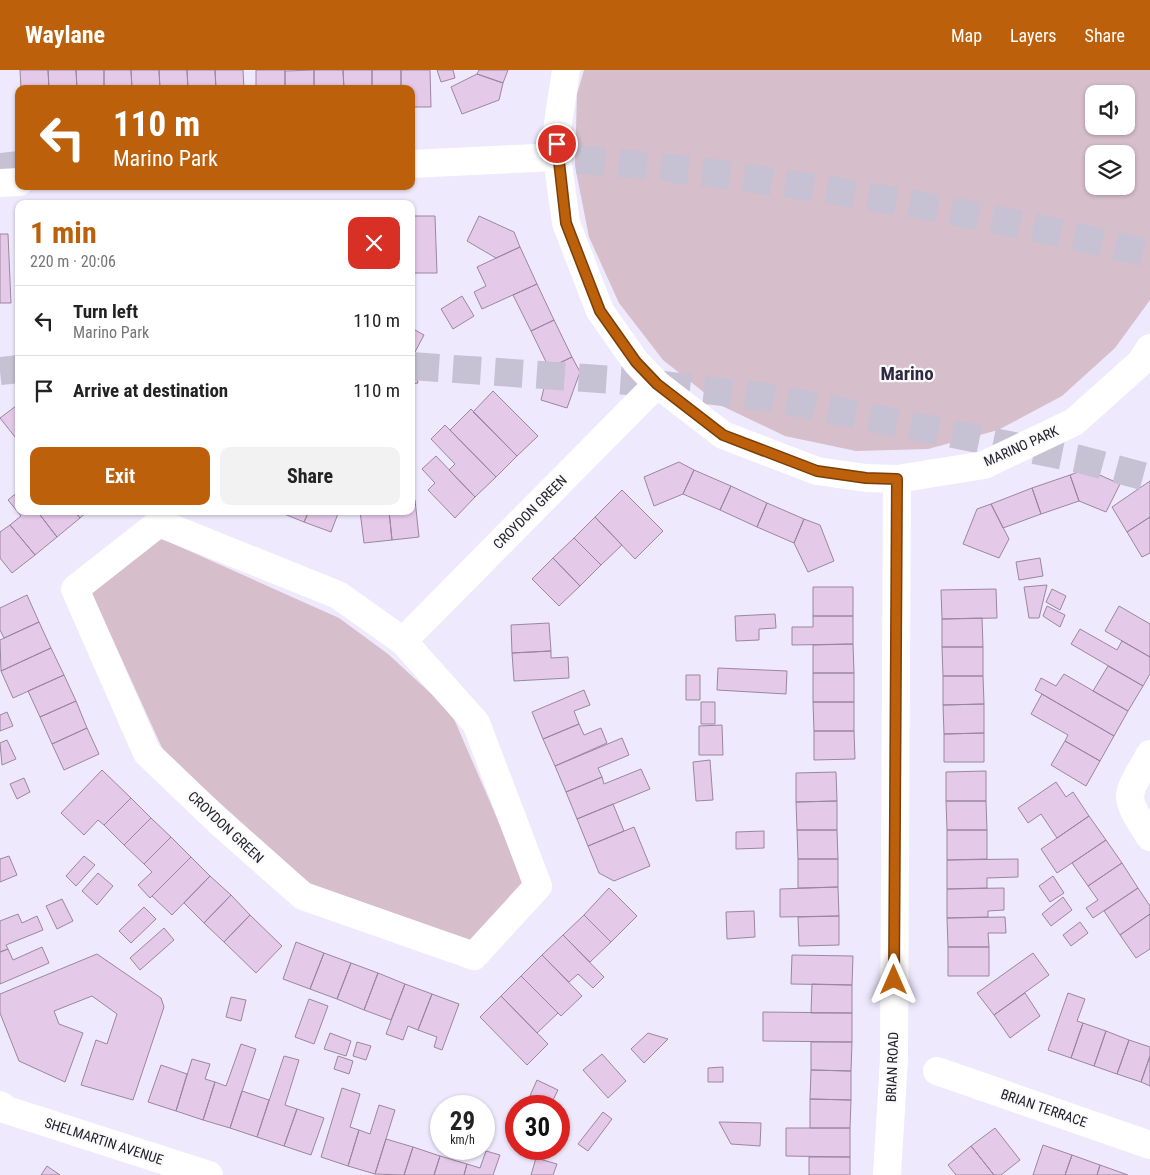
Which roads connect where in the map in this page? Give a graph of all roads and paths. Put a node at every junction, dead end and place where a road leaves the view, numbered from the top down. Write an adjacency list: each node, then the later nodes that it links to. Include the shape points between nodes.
1 (566, 70): 2 (street, MARINO PARK, via 557,130)
2 (557, 157): 3 (street); 7 (street, MARINO PARK, via 566,223 600,311 636,362)
3 (415, 164)
4 (15, 182): 5 (street)
5 (0, 183)
6 (1147, 362): 8 (street, MARINO PARK, via 1074,422 984,465)
7 (657, 384): 8 (street, MARINO PARK, via 723,435 817,471); 9 (street, CROYDON GREEN)
8 (897, 479): 16 (street, BRIAN ROAD, via 894,1059)
9 (403, 640): 9 (street, CROYDON GREEN, via 476,723 538,886 474,956 303,896 217,820 147,753 75,588 159,523 338,595)
10 (1150, 754): 11 (street, via 1129,795 1130,805)
11 (1150, 837)
12 (937, 1071): 14 (street, BRIAN TERRACE)
13 (2, 1112): 15 (street, SHELMARTIN AVENUE)
14 (1150, 1145)
15 (210, 1175)
16 (887, 1175)

